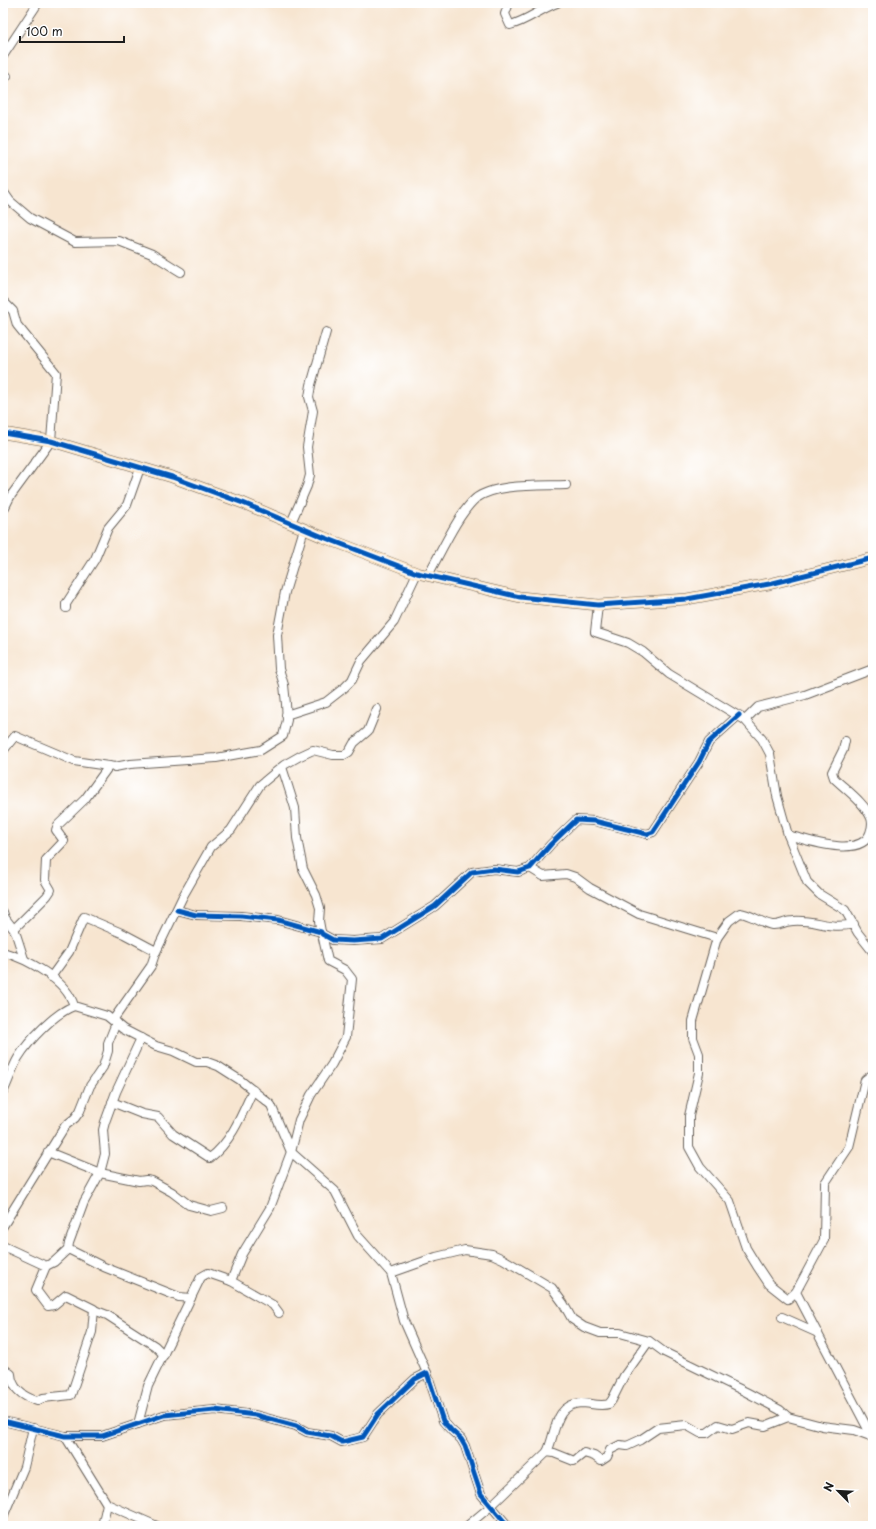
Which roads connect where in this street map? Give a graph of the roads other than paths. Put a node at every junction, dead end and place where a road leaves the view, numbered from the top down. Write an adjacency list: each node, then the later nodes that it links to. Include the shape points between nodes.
1 (38, 3): 4 (street)
2 (509, 3): 3 (street, via 505,14 510,25 520,23)
3 (557, 3)
4 (3, 56)
5 (3, 73): 6 (street, via 6,76)
6 (3, 80)
7 (3, 191): 8 (street, via 10,201 30,218 75,242 119,241 152,254)
8 (181, 272)
9 (3, 301): 12 (street, via 13,311 18,325 56,374)
10 (326, 332): 16 (street, via 309,397 313,411 307,447 310,475)
11 (3, 433): 12 (street)
12 (51, 441): 13 (street); 15 (street, via 10,497)
13 (140, 468): 16 (street, via 172,477); 21 (street, via 127,505 108,528 95,559 66,604)
14 (566, 485): 19 (street, via 512,486 476,498 464,511)
15 (3, 511)
16 (291, 523): 17 (street)
17 (304, 529): 19 (street); 24 (street, via 285,592 277,635)
18 (873, 558): 20 (street, via 769,584 687,599)
19 (423, 574): 20 (street, via 520,597); 24 (street, via 394,622 361,661 352,680 326,702)
20 (598, 605): 25 (street, via 595,632 628,643 644,652 669,674)
21 (66, 608)
22 (873, 669): 25 (street, via 805,695 758,707)
23 (377, 709): 29 (street, via 368,731 354,743 349,752 344,755 333,755 313,750)
24 (286, 715): 28 (street, via 283,736 261,750 216,758)
25 (742, 718): 30 (street, via 762,739 770,754 777,796); 31 (street, via 709,742 700,762 653,832 647,834 594,821 576,820)
26 (846, 741): 30 (street, via 832,772 834,778 862,805 870,817 872,828 869,836 864,842 849,846 832,846)
27 (3, 751): 28 (street, via 14,736 74,761)
28 (109, 766): 35 (street, via 85,799 58,825 56,830 64,841 46,860 45,880 51,890)
29 (282, 767): 32 (street, via 260,785 231,830 211,848); 36 (street, via 295,808 303,869 320,908 319,921)
30 (788, 835): 34 (street, via 807,882 819,894 845,910)
31 (530, 868): 36 (street, via 518,872 494,868 472,872 435,906 382,939 333,940); 37 (street, via 543,876 566,874 575,877 590,888 639,914)
32 (177, 910): 36 (street, via 196,916 241,916 278,920); 38 (street)
33 (3, 912): 35 (street)
34 (854, 924): 37 (street, via 834,927 808,921 771,924 740,913 729,921); 40 (street)
35 (14, 929): 41 (street)
36 (322, 933): 51 (street, via 328,961 345,970 352,979 346,1037 311,1095 302,1114)
37 (717, 938): 61 (street, via 693,1021 693,1038 699,1054 699,1073 689,1116 689,1147 700,1167 730,1201 746,1248 769,1284 788,1299)
38 (156, 951): 42 (street, via 124,934 84,918 69,952); 44 (street, via 151,966)
39 (3, 952): 41 (street)
40 (873, 952)
41 (24, 959): 42 (street)
42 (52, 977): 43 (street, via 71,995)
43 (74, 1006): 44 (street); 48 (street, via 66,1009 18,1058)
44 (115, 1022): 45 (street); 50 (street, via 106,1060 90,1086 84,1104)
45 (141, 1038): 47 (street, via 196,1062 218,1066); 49 (street)
46 (873, 1074): 61 (street, via 865,1080 849,1147 825,1183 824,1240)
47 (253, 1090): 49 (street, via 230,1136 210,1158 173,1134 158,1117 142,1114); 51 (street, via 271,1105)
48 (3, 1092)
49 (112, 1102): 52 (street, via 103,1130 105,1154)
50 (48, 1152): 52 (street); 54 (street)
51 (291, 1152): 59 (street, via 335,1191 358,1236); 60 (street, via 270,1208 242,1254)
52 (100, 1173): 53 (street, via 152,1181 189,1205 211,1211); 57 (street, via 84,1202)
53 (223, 1208)
54 (5, 1215): 55 (street)
55 (3, 1226)
56 (3, 1246): 58 (street)
57 (68, 1249): 58 (street); 62 (street, via 104,1267 179,1297)
58 (46, 1266): 63 (street, via 36,1290 48,1306 54,1305 66,1295)
59 (391, 1273): 67 (street, via 465,1250 492,1254 552,1288 572,1319 584,1327 600,1333 620,1333); 70 (street, via 404,1321)
60 (231, 1281): 62 (street, via 208,1273 201,1277); 64 (street, via 273,1305)
61 (796, 1292): 66 (street)
62 (191, 1298): 68 (street)
63 (94, 1310): 68 (street, via 107,1315 155,1346); 69 (street, via 92,1332 71,1395 33,1400 15,1388 11,1382 11,1374)
64 (280, 1313)
65 (782, 1317): 66 (street)
66 (818, 1333): 76 (street)
67 (649, 1341): 71 (street, via 664,1352 746,1392); 77 (street, via 608,1404 576,1404 562,1411)
68 (164, 1355): 73 (street, via 148,1386)
69 (3, 1368)
70 (428, 1373): 73 (street, via 415,1379 378,1414 363,1437 342,1442 332,1436 307,1432 296,1426 255,1415 215,1410 164,1415); 79 (street, via 443,1421 461,1439 481,1494)
71 (788, 1417): 76 (street, via 822,1426 854,1430); 77 (street, via 765,1426 749,1423 732,1429 718,1425 707,1433 700,1433 686,1425 658,1428 627,1446 620,1445 610,1450 607,1457 601,1461 584,1453 574,1461)
72 (3, 1421): 74 (street)
73 (138, 1424): 75 (street, via 102,1436)
74 (33, 1428): 75 (street); 80 (street, via 24,1466)
75 (65, 1436): 78 (street)
76 (873, 1437)
77 (547, 1452): 79 (street)
78 (107, 1504): 81 (street); 82 (street)
79 (491, 1506): 83 (street); 84 (street)
80 (3, 1517)
81 (102, 1526)
82 (157, 1526)
83 (467, 1526)
84 (508, 1526)

